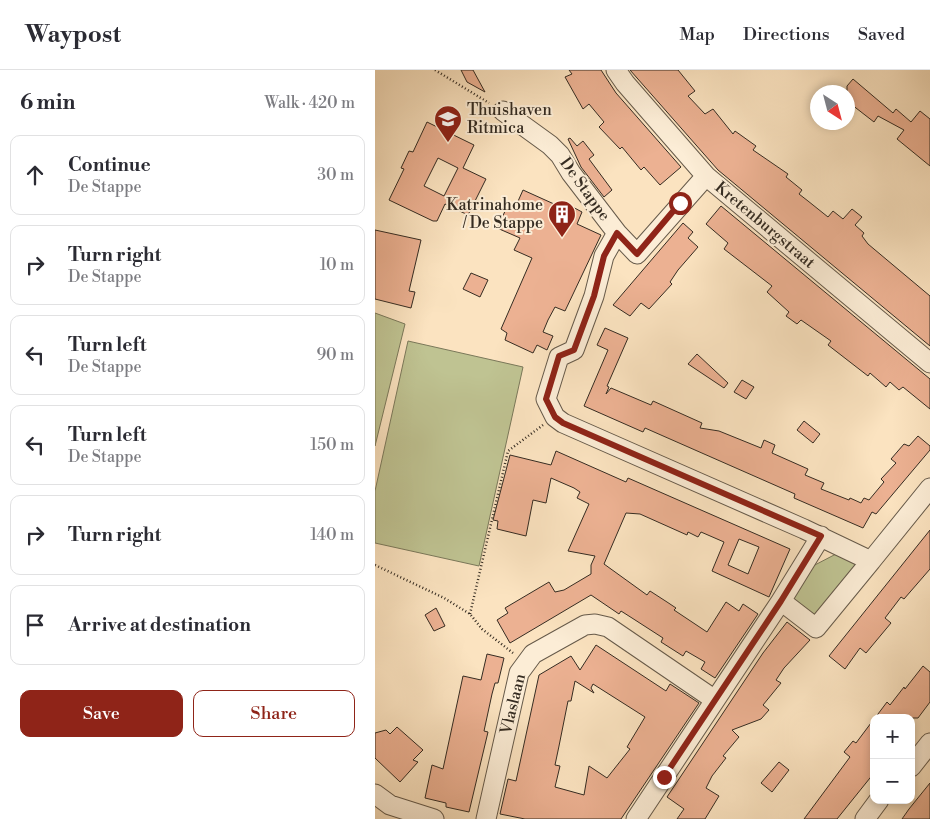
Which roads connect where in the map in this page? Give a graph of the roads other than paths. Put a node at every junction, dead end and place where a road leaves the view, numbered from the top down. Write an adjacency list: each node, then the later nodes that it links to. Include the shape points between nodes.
1 (617, 70): 3 (street, Kretenburgstraat)
2 (503, 111): 4 (street, De Stappe, via 550,144)
3 (706, 176): 4 (street, De Stappe, via 637,254); 5 (street, Kretenburgstraat)
4 (617, 233): 7 (street, De Stappe, via 604,256 594,296 574,350 559,356 546,399 555,417)
5 (930, 363)
6 (930, 488): 8 (street)
7 (821, 536): 8 (street); 9 (street)
8 (871, 561): 9 (street, via 816,628)
9 (781, 601): 10 (street)
10 (715, 700): 16 (street, Vlaslaan, via 608,627 585,625 533,654 519,673); 17 (street)
11 (930, 743): 12 (street)
12 (915, 762)
13 (375, 794): 15 (street, via 390,805)
14 (876, 804): 18 (street)
15 (434, 819)
16 (486, 819)
17 (636, 819)
18 (865, 819)

